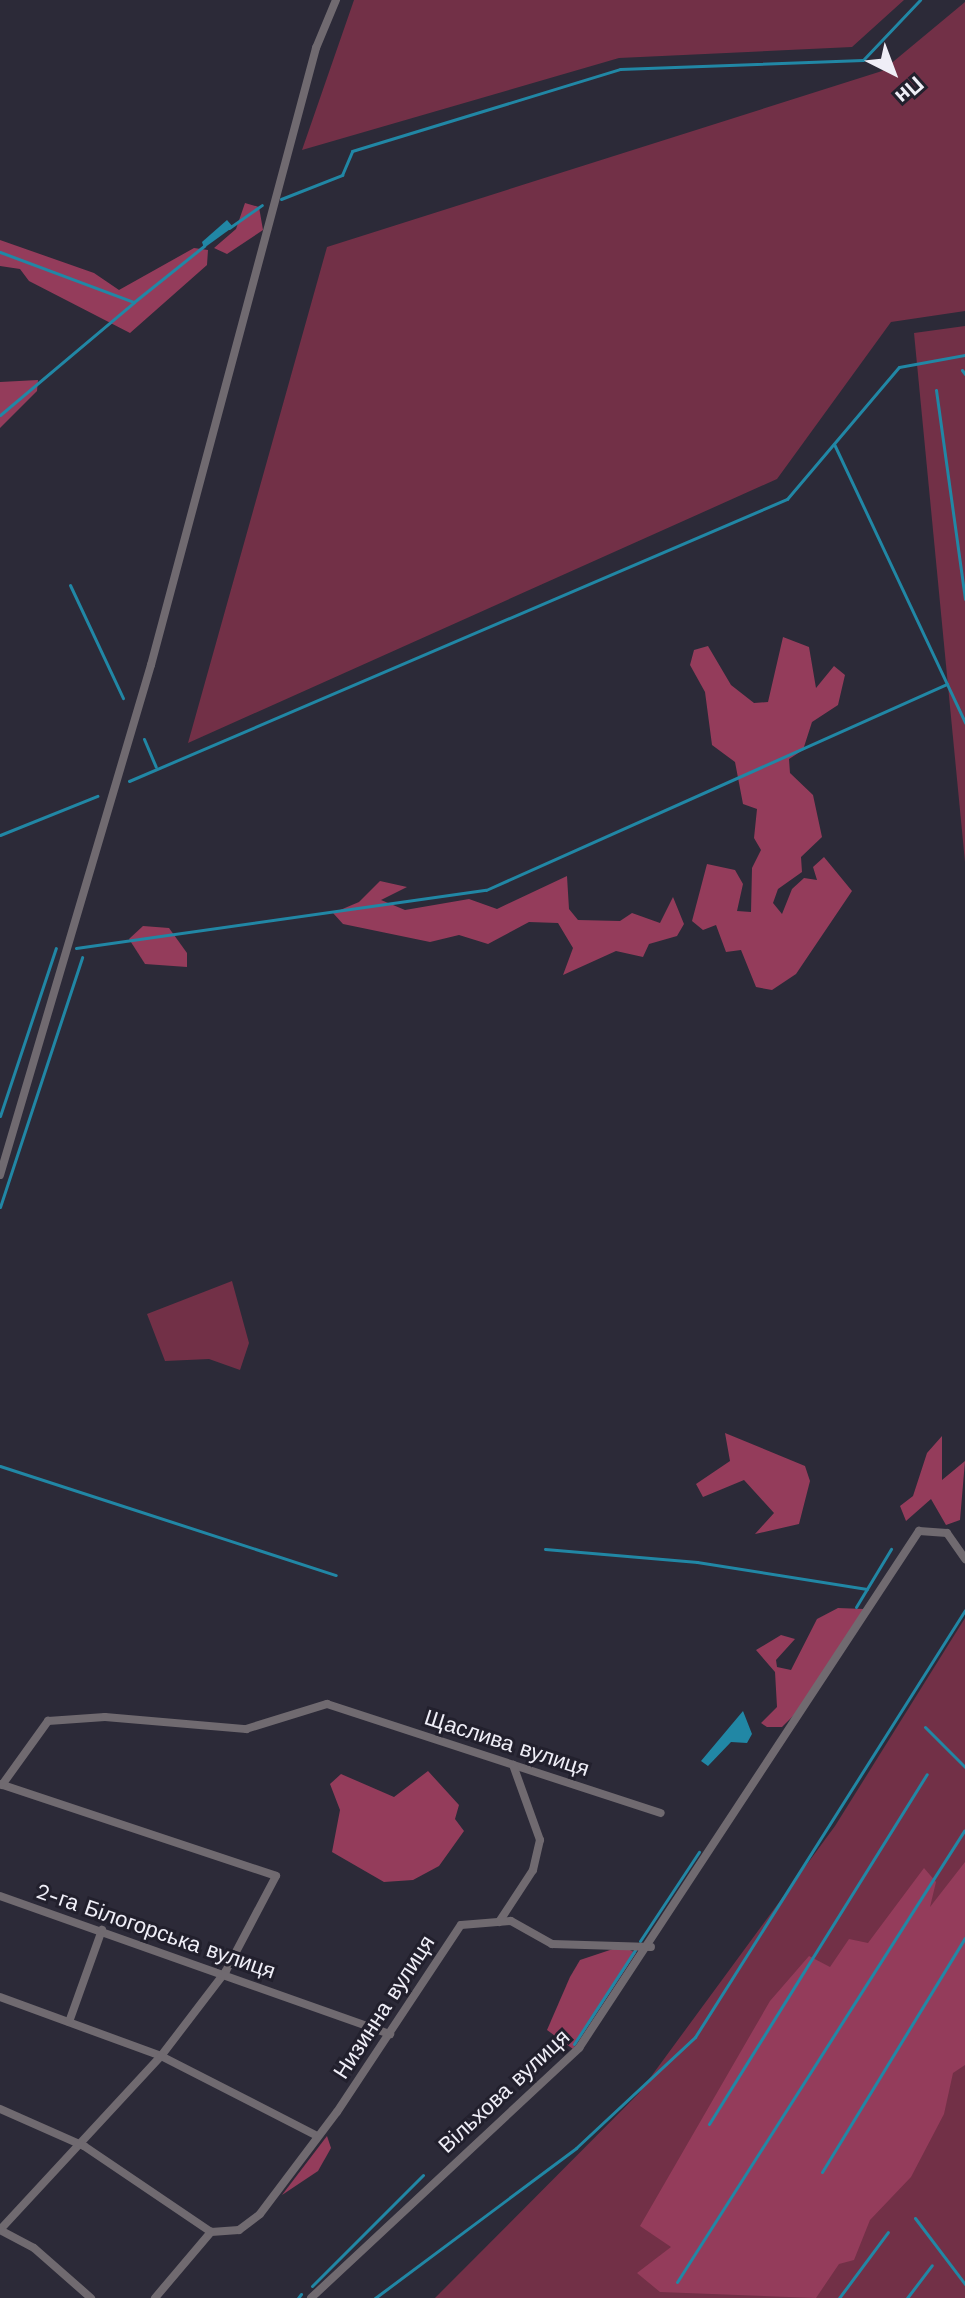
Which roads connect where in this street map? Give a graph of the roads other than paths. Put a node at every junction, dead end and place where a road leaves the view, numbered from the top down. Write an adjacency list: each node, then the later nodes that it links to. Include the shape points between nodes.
1 (336, 0): 2 (street, via 316,48 151,665)
2 (0, 1175)
3 (965, 1559): 10 (street, Вільхова вулиця, via 947,1533 919,1531)
4 (511, 1764): 5 (street, Щаслива вулиця, via 327,1704 246,1729 105,1717 48,1721); 6 (street, Щаслива вулиця); 8 (street, via 534,1807 540,1840 533,1870)
5 (1, 1785): 11 (street, via 276,1876)
6 (661, 1813)
7 (0, 1896): 9 (street, 2-га Білогорська вулиця)
8 (499, 1922): 10 (street, Низинна вулиця, via 529,1928 552,1944); 14 (street, Низинна вулиця, via 461,1925)
9 (102, 1930): 11 (street, 2-га Білогорська вулиця); 13 (street)
10 (651, 1947): 23 (street, Вільхова вулиця, via 579,2048)
11 (226, 1971): 14 (street, 2-га Білогорська вулиця, via 367,2031); 15 (street)
12 (0, 1997): 13 (street)
13 (69, 2022): 15 (street)
14 (390, 2034): 17 (street, Низинна вулиця)
15 (161, 2056): 17 (street); 18 (street)
16 (0, 2109): 18 (street)
17 (317, 2136): 20 (street, Низинна вулиця, via 247,2227)
18 (84, 2146): 19 (street); 20 (street)
19 (0, 2230): 21 (street, via 34,2248)
20 (211, 2232): 22 (street)
21 (91, 2298)
22 (155, 2298)
23 (311, 2298)

